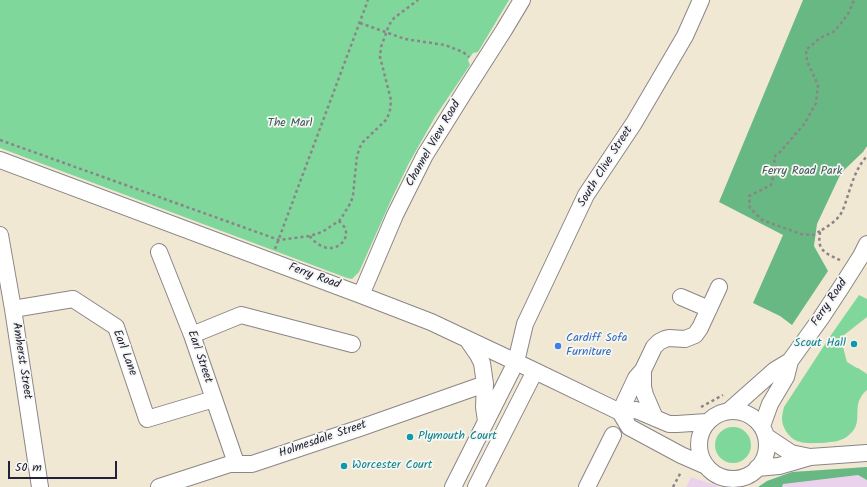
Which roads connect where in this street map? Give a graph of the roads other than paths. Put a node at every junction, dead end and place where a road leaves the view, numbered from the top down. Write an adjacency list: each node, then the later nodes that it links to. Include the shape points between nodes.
1 (522, 0): 8 (street, Channel View Road, via 425,155 395,215)
2 (701, 0): 16 (street, South Clive Street, via 685,36 634,122 586,195 525,324)
3 (0, 160): 8 (street, Ferry Road)
4 (0, 235): 10 (street, Amherst Street)
5 (867, 244): 15 (street, Ferry Road, via 821,318)
6 (159, 252): 12 (street, Earl Street)
7 (719, 287): 11 (street)
8 (361, 295): 13 (street, Ferry Road, via 431,322)
9 (681, 297): 11 (street)
10 (8, 307): 20 (street, Earl Lane, via 73,299 116,327 147,419); 34 (street, Amherst Street)
11 (709, 309): 17 (street, via 695,335 686,339 669,338 659,342)
12 (192, 335): 14 (street, via 241,315); 20 (street, Earl Street)
13 (466, 339): 16 (street, Ferry Road); 19 (street, via 482,363)
14 (352, 344)
15 (790, 361): 21 (street, Ferry Road, via 775,370); 26 (street, Ferry Road, via 786,377 770,404)
16 (516, 362): 18 (street, Ferry Road); 24 (street, South Clive Street)
17 (643, 370): 22 (street, via 636,378); 23 (street, via 643,387)
18 (535, 371): 22 (street, Ferry Road); 37 (street)
19 (485, 384): 24 (street); 30 (street, Holmesdale Street, via 252,464)
20 (214, 399): 30 (street, Earl Street)
21 (731, 409): 25 (street, Ferry Road, via 712,417); 26 (street, via 750,414)
22 (620, 412): 23 (street, Ferry Road, via 636,410); 32 (street, Ferry Road, via 629,427 681,455)
23 (655, 418): 25 (street, Ferry Road, via 669,424)
24 (486, 420): 36 (street, South Clive Street)
25 (707, 422): 32 (street, via 700,432 698,444 700,456)
26 (764, 432): 29 (street, via 791,453); 31 (street, Ferry Road, via 767,449)
27 (613, 435): 38 (street)
28 (867, 453): 29 (street)
29 (810, 457): 31 (street, via 779,466)
30 (236, 463): 35 (street, Holmesdale Street)
31 (758, 468): 33 (street, Ferry Road)
32 (710, 475): 33 (street, Ferry Road)
33 (738, 483)
34 (40, 487)
35 (159, 487)
36 (453, 487)
37 (476, 487)
38 (587, 487)

